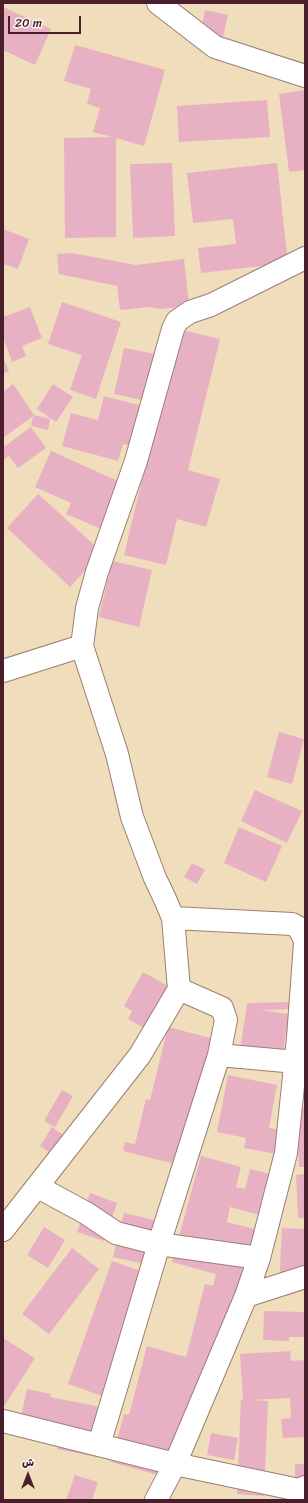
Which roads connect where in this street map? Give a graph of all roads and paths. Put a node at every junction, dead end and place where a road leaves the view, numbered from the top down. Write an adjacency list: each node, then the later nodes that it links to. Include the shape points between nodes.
1 (158, 3): 2 (street, via 215,47)
2 (305, 76)
3 (305, 258): 4 (street, via 211,305 190,312 177,321 136,461 93,586)
4 (82, 646): 5 (street); 6 (street, via 117,754 132,816 154,878)
5 (3, 671)
6 (173, 918): 7 (street, via 292,924 298,927); 10 (street)
7 (305, 940)
8 (305, 943): 9 (street)
9 (304, 966): 12 (street)
10 (179, 989): 11 (street, via 222,1008 226,1020); 13 (street, via 140,1054)
11 (219, 1054): 12 (street); 15 (street)
12 (296, 1062): 16 (street, via 286,1153)
13 (38, 1186): 14 (street); 15 (street, via 116,1233)
14 (3, 1230)
15 (159, 1244): 16 (street); 20 (street)
16 (259, 1258): 18 (street)
17 (305, 1278): 18 (street)
18 (246, 1296): 21 (street)
19 (3, 1421): 20 (street)
20 (99, 1445): 21 (street)
21 (175, 1464): 23 (street); 24 (street)
22 (305, 1487): 23 (street, via 299,1490)
23 (262, 1492)
24 (156, 1500)

